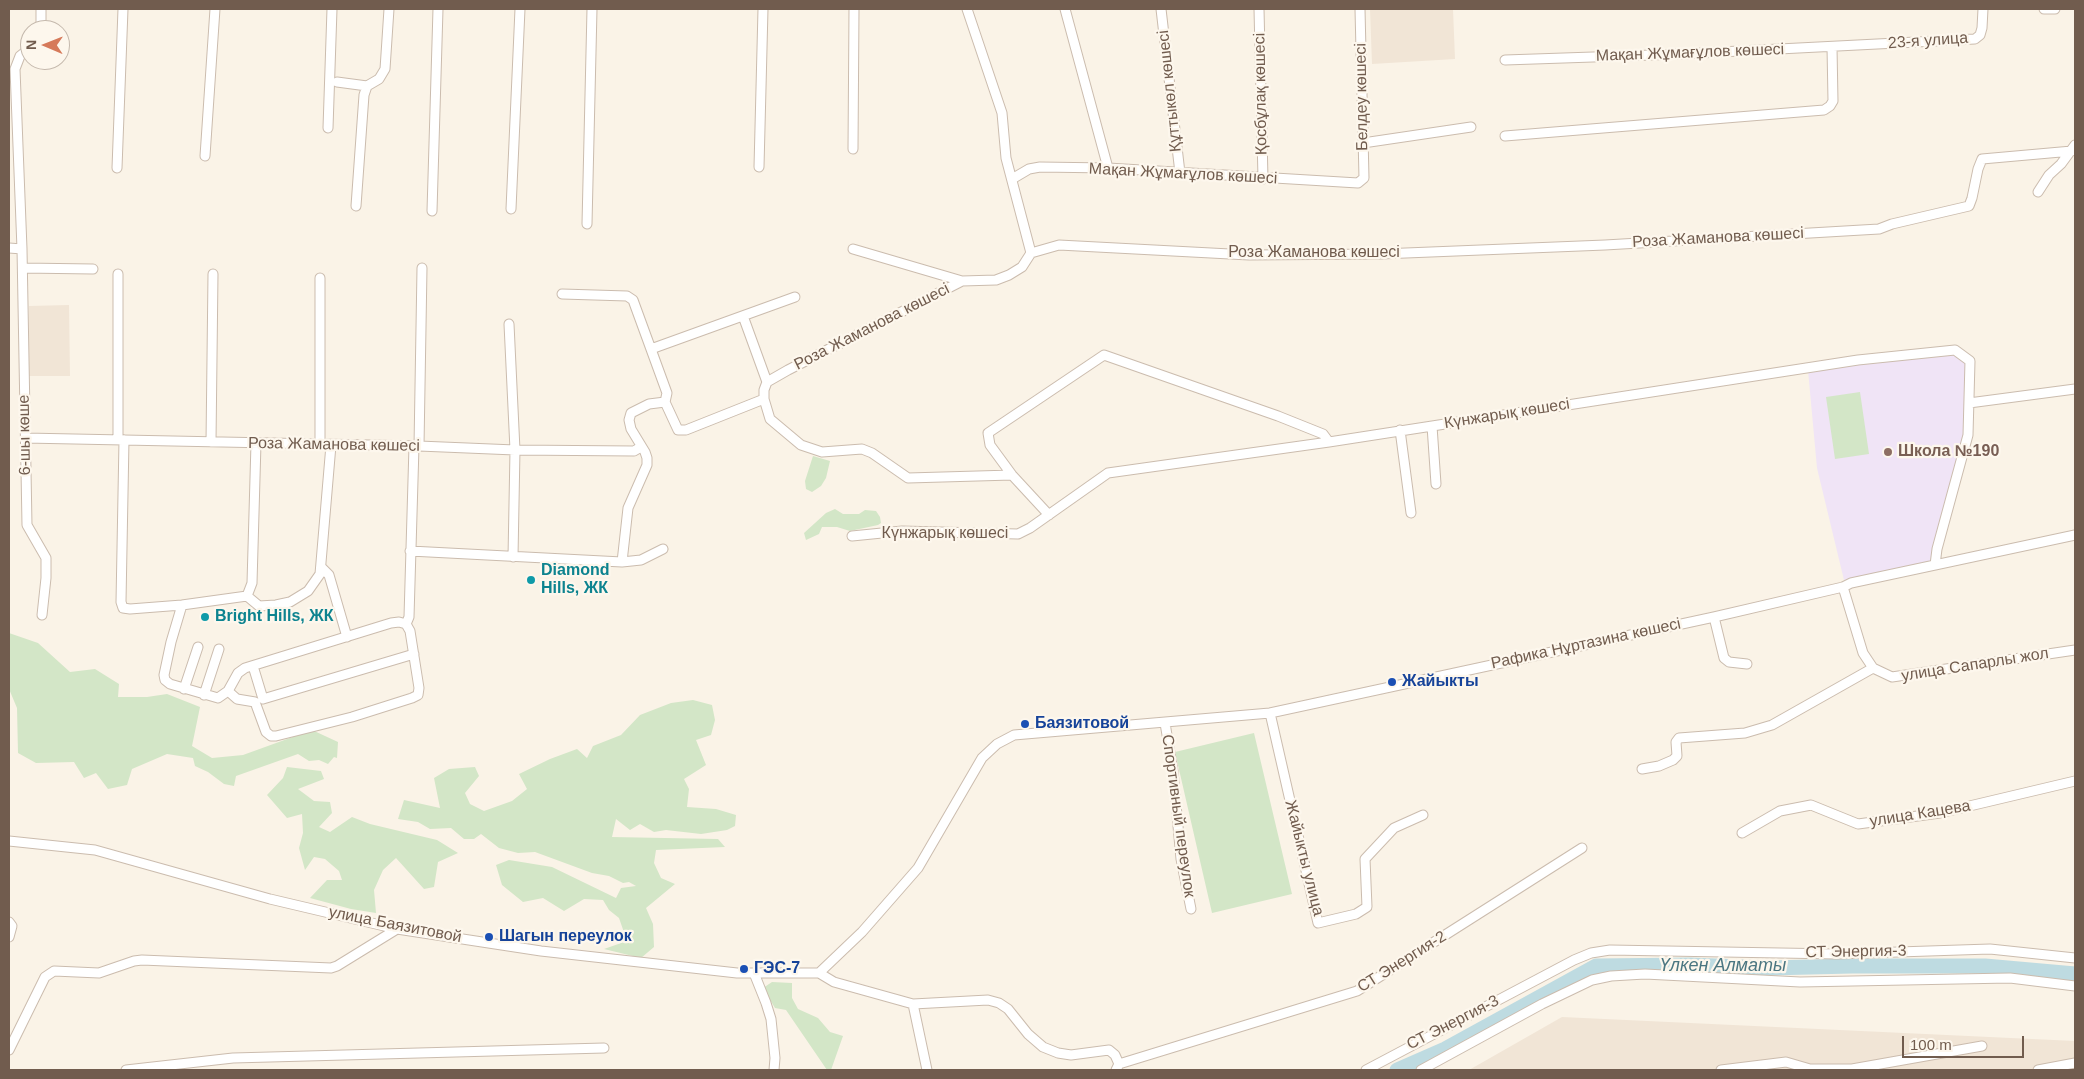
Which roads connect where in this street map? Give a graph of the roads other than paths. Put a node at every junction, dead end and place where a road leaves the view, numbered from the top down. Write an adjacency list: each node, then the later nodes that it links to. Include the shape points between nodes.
1 (123, 9): 33 (street)
2 (215, 9): 30 (street)
3 (332, 9): 25 (street)
4 (389, 9): 23 (street, via 385,69 379,79)
5 (438, 9): 42 (street)
6 (520, 9): 41 (street)
7 (592, 9): 43 (street)
8 (763, 9): 32 (street)
9 (854, 9): 29 (street)
10 (967, 9): 36 (street, via 1002,113 1006,158)
11 (1066, 9): 34 (street)
12 (1161, 9): 35 (street, Құттыкөл көшесі)
13 (1259, 9): 37 (street, Қосбұлақ көшесі)
14 (1360, 9): 27 (street, Белдеу көшесі)
15 (1984, 9): 18 (street, 23-я улица, via 1980,35 1975,38)
16 (2044, 9): 17 (street)
17 (2055, 9)
18 (1874, 44): 19 (street, Мақан Жұмағұлов көшесі)
19 (1832, 46): 21 (street, Мақан Жұмағұлов көшесі); 26 (street, via 1833,101 1824,110)
20 (20, 56): 31 (street, 6-шы көше, via 14,69)
21 (1505, 60)
22 (337, 82): 23 (street)
23 (367, 86): 40 (street)
24 (1471, 127): 27 (street)
25 (328, 128)
26 (1505, 136)
27 (1362, 143): 38 (street, Белдеу көшесі, via 1364,178)
28 (2074, 148): 39 (street, Роза Жаманова көшесі); 47 (street, Роза Жаманова көшесі, via 1982,159 1969,206 1879,229 1380,254 1249,255 1059,244)
29 (853, 149)
30 (205, 156)
31 (13, 157): 45 (street, 6-шы көше)
32 (759, 167)
33 (117, 168)
34 (1108, 168): 35 (street, Мақан Жұмағұлов көшесі); 36 (street, Мақан Жұмағұлов көшесі, via 1040,167 1028,169)
35 (1180, 173): 37 (street, Мақан Жұмағұлов көшесі)
36 (1012, 179): 47 (street)
37 (1263, 179): 38 (street, Мақан Жұмағұлов көшесі)
38 (1358, 184)
39 (2038, 192)
40 (356, 206)
41 (511, 209)
42 (432, 211)
43 (587, 224)
44 (9, 248): 45 (street)
45 (22, 249): 48 (street, 6-шы көше)
46 (853, 249): 54 (street)
47 (1031, 253): 54 (street, Роза Жаманова көшесі, via 1022,266 1009,275 996,280)
48 (23, 268): 50 (street); 67 (street, 6-шы көше)
49 (422, 268): 74 (street)
50 (93, 269)
51 (118, 274): 68 (street)
52 (213, 274): 69 (street)
53 (320, 278): 72 (street)
54 (962, 281): 60 (street, Роза Жаманова көшесі)
55 (562, 294): 59 (street, via 627,296 633,300)
56 (795, 297): 57 (street)
57 (743, 316): 59 (street); 60 (street)
58 (509, 324): 76 (street)
59 (651, 349): 63 (street, via 668,392)
60 (767, 382): 62 (street)
61 (2075, 389): 64 (street)
62 (764, 399): 63 (street, via 686,430 678,430); 77 (street, via 770,419 801,445 822,452 862,449 908,478)
63 (665, 402): 75 (street, via 649,404 631,413 631,429)
64 (1969, 403): 65 (street, Күнжарық көшесі, via 1970,361 1955,350 1858,360); 87 (street, Күнжарық көшесі, via 1968,435)
65 (1432, 426): 66 (street, Күнжарық көшесі); 78 (street)
66 (1400, 430): 70 (street, Күнжарық көшесі); 79 (street)
67 (26, 438): 68 (street, Роза Жаманова көшесі); 92 (street, 6-шы көше, via 27,525 46,558)
68 (121, 440): 69 (street, Роза Жаманова көшесі); 91 (street, via 123,608)
69 (211, 442): 71 (street, Роза Жаманова көшесі)
70 (1328, 442): 77 (street, via 1323,434 1278,416 1104,355 988,433 990,445); 80 (street, Күнжарық көшесі, via 1108,473)
71 (256, 443): 72 (street, Роза Жаманова көшесі); 90 (street, via 252,582)
72 (320, 445): 73 (street, Роза Жаманова көшесі)
73 (330, 446): 74 (street, Роза Жаманова көшесі); 88 (street)
74 (416, 446): 76 (street, Роза Жаманова көшесі); 84 (street)
75 (641, 447): 76 (street, Роза Жаманова көшесі, via 634,451); 86 (street, via 647,465 628,508)
76 (515, 450): 85 (street)
77 (1012, 475): 80 (street)
78 (1436, 484)
79 (1411, 513)
80 (1049, 515): 82 (street, Күнжарық көшесі, via 1018,534 902,532)
81 (2075, 535): 87 (street, Рафика Нұртазина көшесі)
82 (852, 536)
83 (663, 549): 86 (street, via 641,560)
84 (410, 551): 85 (street); 94 (street, via 409,617)
85 (513, 557): 86 (street)
86 (622, 562)
87 (1935, 565): 89 (street, Рафика Нұртазина көшесі)
88 (322, 568): 90 (street, via 308,591 290,602 259,606); 95 (street, via 329,574)
89 (1843, 587): 93 (street, Рафика Нұртазина көшесі); 102 (street, via 1863,653)
90 (247, 596): 91 (street)
91 (182, 605): 103 (street, via 164,675 170,684)
92 (42, 615)
93 (1714, 617): 100 (street, via 1724,658 1729,662); 106 (street, Рафика Нұртазина көшесі)
94 (406, 624): 95 (street, via 391,623); 99 (street)
95 (347, 637): 101 (street)
96 (198, 647): 103 (street)
97 (219, 649): 105 (street)
98 (2075, 650): 102 (street, улица Сапарлы жол, via 1892,677)
99 (414, 654): 101 (street, via 263,699); 104 (street, via 418,695 352,717 276,736 266,732 255,702 238,699)
100 (1747, 664)
101 (253, 666): 104 (street, via 238,673)
102 (1873, 668): 108 (street, via 1772,725 1745,733 1679,738 1676,742 1677,756 1673,760)
103 (184, 689): 105 (street)
104 (228, 691): 105 (street, via 218,698)
105 (204, 695)
106 (1270, 713): 107 (street, Рафика Нұртазина көшесі); 110 (street, Жайыкты улица, via 1318,923 1356,914 1367,907 1365,859 1394,828)
107 (1165, 723): 114 (street, Спортивный переулок, via 1181,859); 119 (street, Рафика Нұртазина көшесі, via 1014,735 997,744 982,758 918,868 862,932)
108 (1642, 769)
109 (2075, 781): 111 (street, улица Кацева, via 1940,813 1858,824 1811,805 1780,811)
110 (1423, 815)
111 (1742, 833)
112 (9, 841): 116 (street, улица Баязитовой, via 95,850 270,899)
113 (1582, 848): 127 (street, СТ Энергия-2, via 1357,991)
114 (1191, 909)
115 (9, 922): 117 (street, via 12,929)
116 (398, 929): 120 (street, улица Баязитовой, via 542,951); 125 (street, via 331,968 142,960 98,973 54,971 45,977)
117 (9, 938)
118 (2075, 958): 131 (street, СТ Энергия-3, via 1990,949 1838,954 1610,950 1591,953)
119 (819, 973): 120 (street, улица Баязитовой); 122 (street, via 834,982)
120 (754, 974): 129 (street, via 771,1019)
121 (2075, 986): 132 (street, via 2010,978 1800,982 1645,974 1611,976 1592,980 1542,1004)
122 (913, 1004): 127 (street, via 988,1000 999,1003 1044,1046 1071,1055 1109,1050 1115,1055); 130 (street)
123 (1982, 1046): 133 (street, via 1852,1069 1810,1069 1786,1062)
124 (604, 1048): 128 (street, via 233,1058)
125 (9, 1050)
126 (2075, 1063): 134 (street)
127 (1118, 1067)
128 (126, 1070)
129 (774, 1070)
130 (927, 1070)
131 (1366, 1070)
132 (1421, 1070)
133 (1721, 1070)
134 (2038, 1070)

